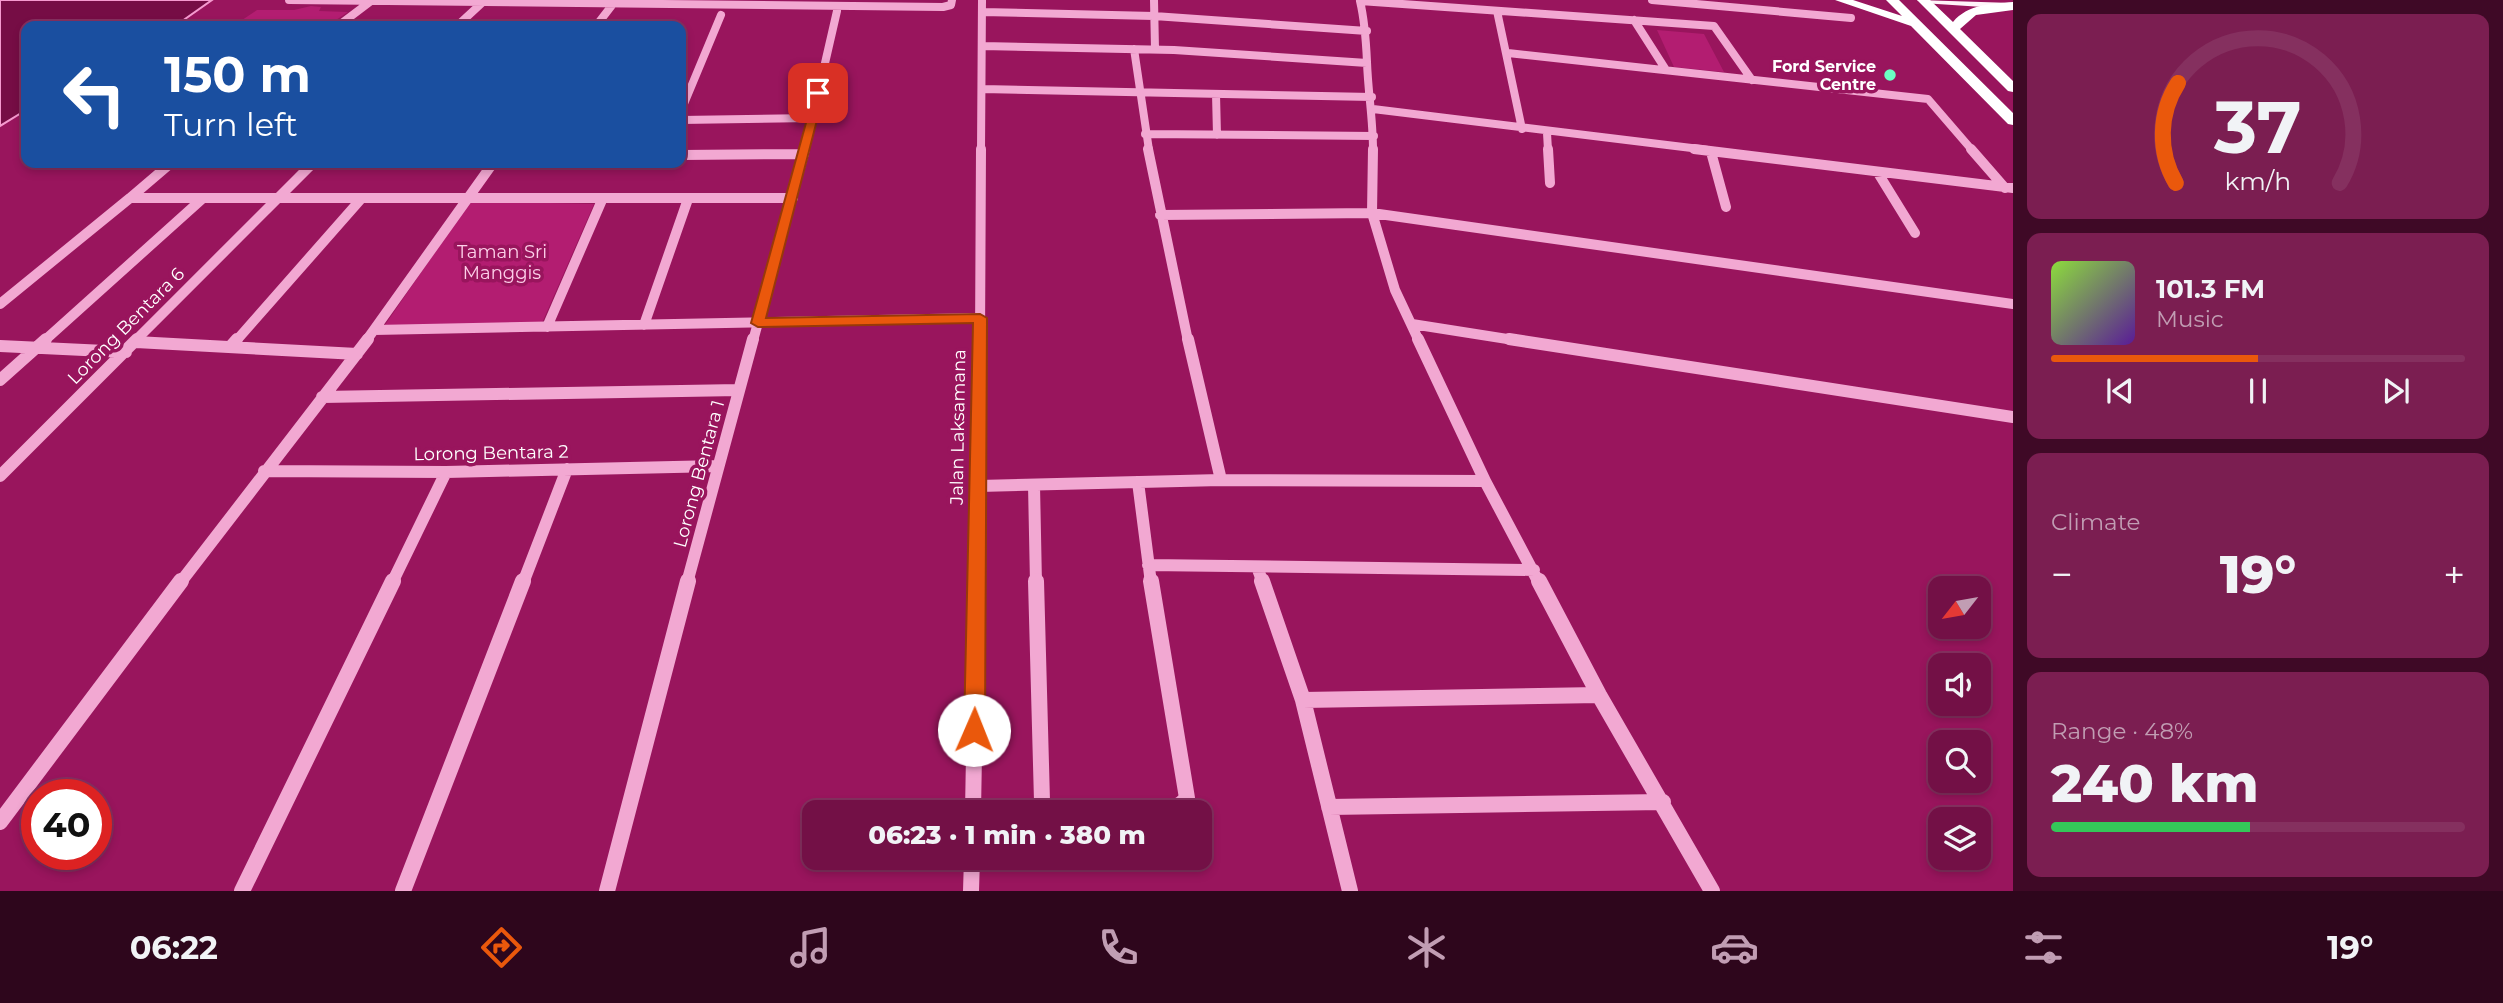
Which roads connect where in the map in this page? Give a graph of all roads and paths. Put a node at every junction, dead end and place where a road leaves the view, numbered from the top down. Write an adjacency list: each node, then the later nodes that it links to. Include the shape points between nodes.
1 (289, 0): 2 (street)
2 (372, 0): 10 (street); 22 (street)
3 (951, 0): 13 (street, via 951,5 943,6)
4 (1154, 0): 19 (street)
5 (1350, 0): 12 (street)
6 (1652, 0): 20 (street)
7 (1840, 0): 25 (highway)
8 (1892, 0): 25 (highway)
9 (1923, 0): 15 (main road); 26 (highway)
10 (484, 1): 11 (street); 23 (street)
11 (615, 1): 13 (street); 24 (street)
12 (1360, 1): 17 (street); 27 (street)
13 (786, 2)
14 (982, 6): 19 (street); 28 (street, Jalan Laksamana)
15 (2013, 6): 26 (highway, via 1975,10 1958,20)
16 (837, 11): 33 (street)
17 (1497, 11): 21 (street); 31 (street)
18 (721, 15): 41 (street)
19 (1154, 16): 27 (street); 30 (street)
20 (1850, 18)
21 (1634, 20): 34 (street); 35 (street, via 1714,26)
22 (345, 21)
23 (462, 21)
24 (600, 21)
25 (1922, 28): 45 (highway)
26 (1954, 29): 36 (highway)
27 (1367, 32): 32 (street)
28 (982, 46): 29 (street); 37 (street, Jalan Laksamana)
29 (1134, 49): 30 (street); 38 (street)
30 (1155, 49): 32 (street)
31 (1508, 54): 34 (street); 46 (street)
32 (1367, 63): 40 (street)
33 (824, 67): 43 (street, Lorong Bentara 1)
34 (1666, 70): 35 (street)
35 (1752, 80): 59 (street, via 1928,99)
36 (2011, 85)
37 (982, 89): 38 (street); 74 (street, Jalan Laksamana)
38 (1140, 93): 39 (street); 48 (street)
39 (1216, 94): 40 (street); 49 (street)
40 (1372, 97): 42 (street)
41 (686, 99)
42 (1373, 109): 46 (street); 50 (street)
43 (813, 118): 44 (street); 52 (street, Lorong Bentara 1)
44 (686, 120)
45 (2013, 121)
46 (1522, 129): 47 (street)
47 (1547, 132): 51 (street); 58 (street)
48 (1145, 134): 49 (street); 70 (street)
49 (1217, 135): 50 (street)
50 (1374, 136): 69 (street)
51 (1711, 152): 57 (street); 68 (street)
52 (804, 154): 53 (street); 62 (street, Lorong Bentara 1)
53 (686, 155)
54 (164, 168): 60 (street)
55 (308, 168): 66 (street, Lorong Bentara 6)
56 (489, 168): 61 (street)
57 (1878, 173): 59 (street); 71 (street)
58 (1550, 183)
59 (2009, 188)
60 (130, 198): 63 (street); 72 (street)
61 (467, 198): 64 (street); 67 (street); 79 (street)
62 (793, 198): 65 (street); 75 (street, Lorong Bentara 1)
63 (202, 199): 66 (street); 83 (street)
64 (361, 199): 66 (street); 82 (street)
65 (688, 199): 67 (street); 77 (street)
66 (275, 200): 80 (street, Lorong Bentara 6)
67 (602, 200): 78 (street)
68 (1726, 207)
69 (1372, 212): 70 (street); 73 (street); 76 (street, via 1387,268)
70 (1160, 215): 95 (street)
71 (1915, 233)
72 (0, 304)
73 (2013, 304)
74 (980, 318): 75 (street); 99 (street, Jalan Laksamana)
75 (758, 323): 77 (street); 87 (street, Lorong Bentara 1)
76 (1412, 324): 89 (street); 96 (street)
77 (644, 325): 78 (street)
78 (547, 327): 79 (street)
79 (374, 330): 85 (street)
80 (136, 342): 82 (street); 84 (street, Lorong Bentara 6)
81 (0, 346): 83 (street)
82 (230, 347): 85 (street)
83 (36, 348): 84 (street); 86 (street)
84 (126, 352): 94 (street, Lorong Bentara 6)
85 (357, 354): 88 (street)
86 (0, 380)
87 (739, 390): 88 (street); 90 (street, Lorong Bentara 1)
88 (323, 397): 92 (street)
89 (2013, 416)
90 (718, 466): 91 (street, Lorong Bentara 2); 114 (street, Lorong Bentara 1)
91 (567, 470): 93 (street, Lorong Bentara 2); 113 (street)
92 (264, 471): 93 (street, Lorong Bentara 2); 110 (street)
93 (446, 472): 112 (street)
94 (0, 476)
95 (1221, 480): 96 (street); 97 (street)
96 (1485, 481): 102 (street)
97 (1138, 482): 98 (street); 100 (street)
98 (1034, 485): 99 (street); 106 (street)
99 (979, 486): 105 (street, Jalan Laksamana)
100 (1148, 565): 101 (street); 107 (street)
101 (1257, 567): 102 (street); 104 (street)
102 (1534, 570): 103 (street)
103 (1599, 695): 104 (street); 108 (street)
104 (1303, 700): 109 (street)
105 (973, 800)
106 (1042, 800)
107 (1186, 800)
108 (1663, 802): 109 (street); 117 (street)
109 (1329, 807): 116 (street)
110 (0, 822)
111 (972, 870): 115 (street)
112 (242, 891)
113 (403, 891)
114 (607, 891)
115 (971, 891)
116 (1350, 891)
117 (1712, 891)

